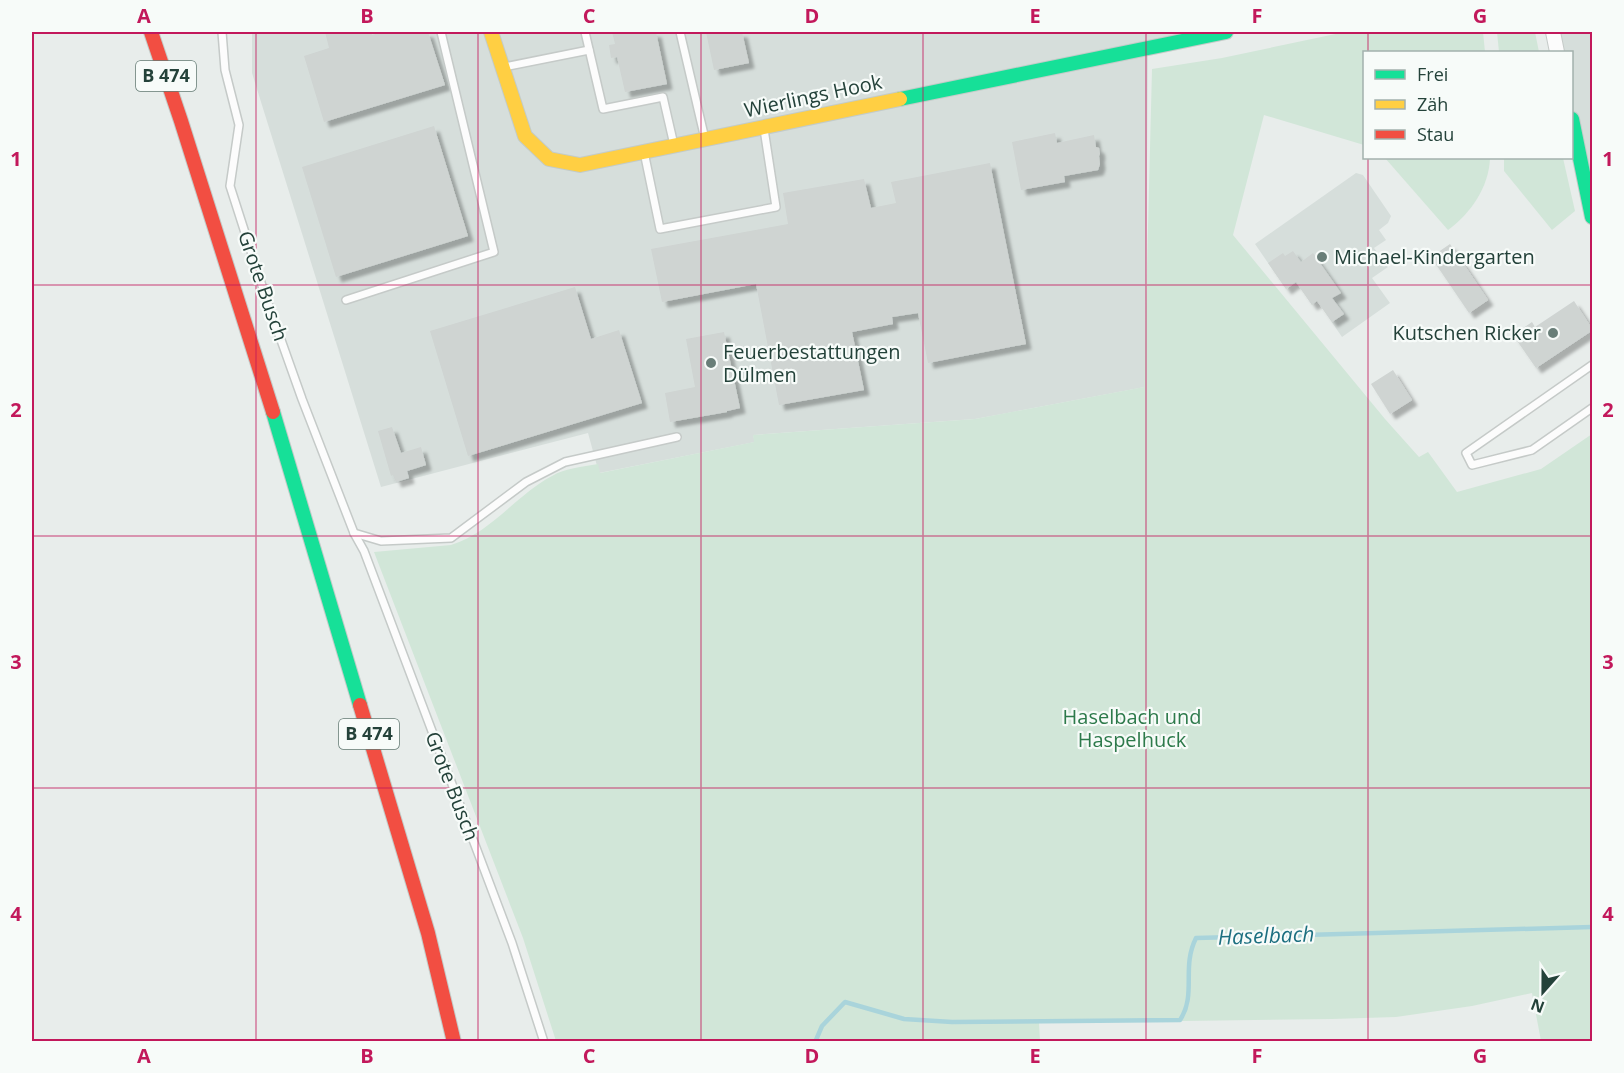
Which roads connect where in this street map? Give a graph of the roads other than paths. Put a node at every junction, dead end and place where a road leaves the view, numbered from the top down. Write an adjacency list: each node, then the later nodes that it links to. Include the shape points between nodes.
1 (151, 32): 23 (main road, B 474, via 278,428 428,933)
2 (222, 32): 22 (lane, Grote Busch, via 225,70 239,125 230,186 302,399)
3 (441, 32): 18 (lane, via 494,252)
4 (491, 32): 11 (main road, Wierlings Hook)
5 (585, 32): 9 (lane)
6 (680, 32): 14 (lane)
7 (1226, 32): 13 (main road, Wierlings Hook)
8 (1553, 32): 10 (street)
9 (589, 50): 11 (lane); 15 (lane, via 603,109 663,97)
10 (1557, 51)
11 (502, 68): 16 (main road, Wierlings Hook, via 525,136 549,159 580,165)
12 (1573, 123): 17 (main road)
13 (764, 127): 14 (main road, Wierlings Hook); 16 (lane, via 776,207 660,229)
14 (705, 139): 15 (main road, Wierlings Hook)
15 (674, 145): 16 (main road, Wierlings Hook)
16 (644, 152)
17 (1593, 217)
18 (346, 300)
19 (1593, 365): 20 (lane, via 1466,453 1472,465 1532,450)
20 (1593, 408)
21 (677, 437): 22 (lane, via 565,462 526,482 451,538 381,541)
22 (354, 533): 24 (lane, Grote Busch, via 508,932)
23 (454, 1041)
24 (544, 1041)

